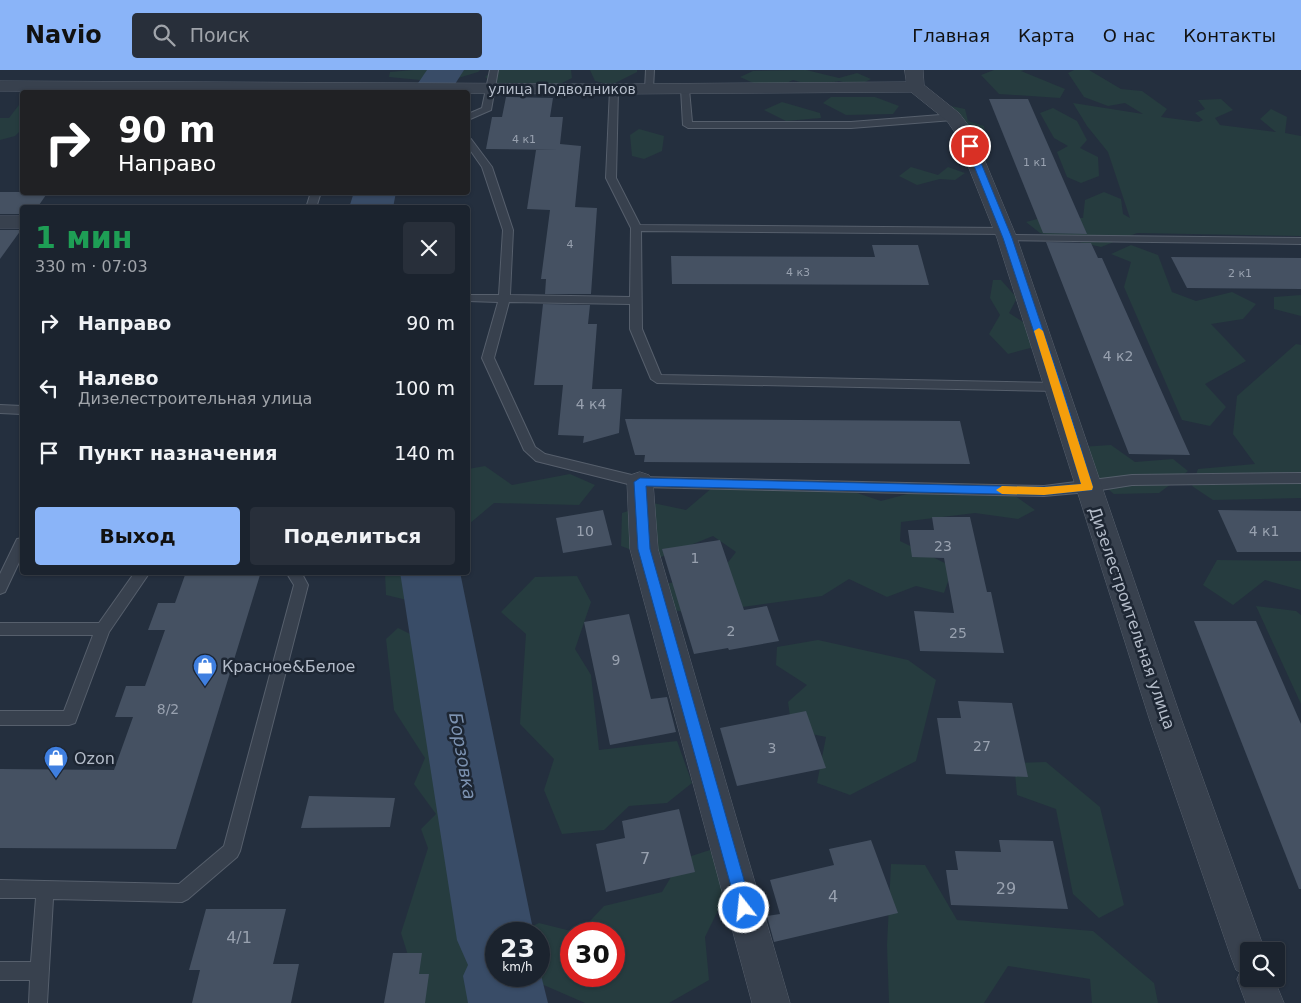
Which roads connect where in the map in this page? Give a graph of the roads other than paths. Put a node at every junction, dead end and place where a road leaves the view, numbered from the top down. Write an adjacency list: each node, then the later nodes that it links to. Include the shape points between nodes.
1 (494, 70): 5 (lane)
2 (650, 70): 7 (lane)
3 (914, 78): 8 (street, улица Подводников); 11 (street, Дизелестроительная улица)
4 (0, 86): 9 (street, улица Подводников)
5 (492, 88): 6 (street, улица Подводников); 9 (street, улица Подводников); 10 (lane, via 486,110)
6 (614, 89): 7 (street, улица Подводников); 15 (lane, via 611,178)
7 (648, 89): 8 (street, улица Подводников)
8 (685, 89): 11 (lane, via 688,125 851,125)
9 (371, 90)
10 (470, 116)
11 (953, 117): 16 (street, Дизелестроительная улица, via 963,130)
12 (470, 144): 19 (lane, via 487,166 508,230)
13 (0, 222): 14 (street)
14 (20, 222)
15 (636, 228): 16 (lane); 20 (lane)
16 (1006, 234): 17 (lane); 21 (street, Дизелестроительная улица)
17 (1301, 241)
18 (470, 298): 19 (lane)
19 (504, 299): 20 (lane); 25 (lane, via 488,358 530,450 541,458)
20 (636, 302): 21 (lane, via 636,328 657,379)
21 (1057, 387): 26 (street, Дизелестроительная улица)
22 (0, 410): 23 (lane)
23 (20, 410)
24 (1301, 478): 26 (lane, via 1132,480)
25 (640, 482): 26 (lane, via 1044,491); 41 (street, via 644,549)
26 (1088, 487): 36 (street, Дизелестроительная улица)
27 (20, 547): 30 (lane)
28 (141, 575): 32 (lane)
29 (295, 575): 35 (lane, via 300,585 231,851 182,893)
30 (0, 588)
31 (0, 629): 32 (lane)
32 (103, 629): 33 (lane, via 69,718)
33 (0, 718)
34 (0, 889): 35 (lane)
35 (44, 890): 38 (lane)
36 (1244, 942)
37 (0, 971): 38 (lane)
38 (40, 971): 40 (lane)
39 (1259, 987): 42 (street)
40 (38, 1003)
41 (771, 1003)
42 (1265, 1003)

